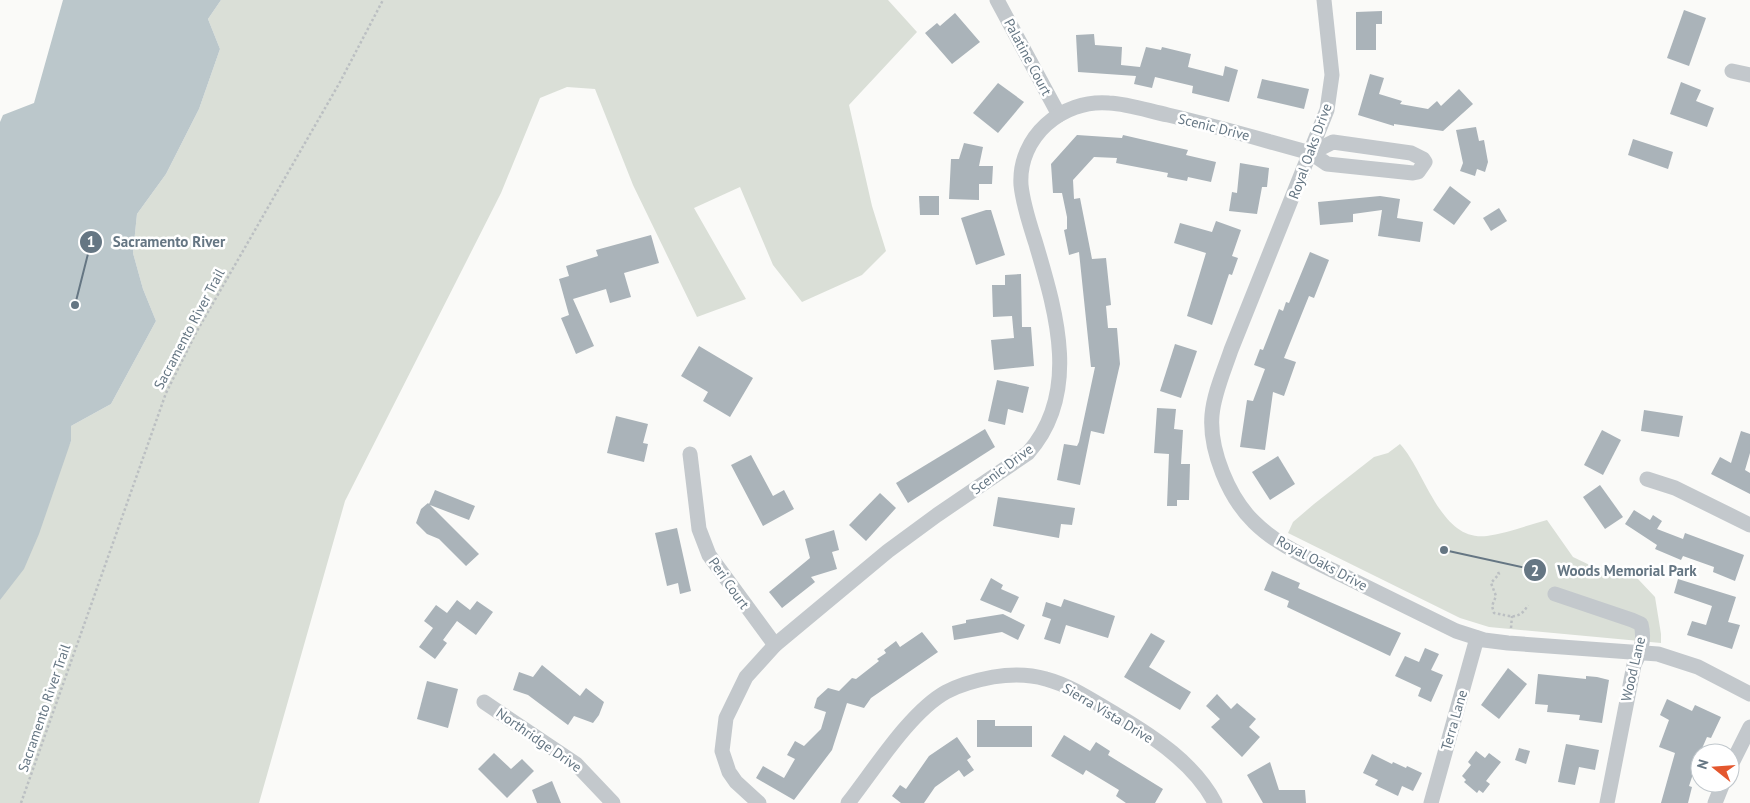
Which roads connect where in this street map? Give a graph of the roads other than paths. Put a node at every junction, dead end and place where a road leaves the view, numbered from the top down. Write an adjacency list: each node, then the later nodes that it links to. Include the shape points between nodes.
1 (997, 0): 5 (street, Palatine Court)
2 (1324, 0): 6 (street, Royal Oaks Drive, via 1332,75 1327,110)
3 (1732, 71): 4 (street)
4 (1750, 75)
5 (1059, 115): 6 (street, Scenic Drive, via 1088,104 1121,104); 12 (street, Scenic Drive, via 1042,128 1030,147 1021,183 1060,336 1057,393 1047,423 1028,453 911,533)
6 (1311, 153): 6 (street, Scenic Drive, via 1333,142 1411,153 1424,158 1425,162 1418,172 1413,173 1327,164); 11 (street, Royal Oaks Drive, via 1217,389 1212,416 1213,444 1220,469 1244,512 1279,542 1456,631)
7 (690, 454): 12 (street, Peri Court, via 700,529 709,555)
8 (1647, 479): 9 (street, via 1675,488)
9 (1750, 525)
10 (1555, 594): 13 (street, Wood Lane, via 1641,624 1643,639)
11 (1478, 638): 13 (street, Royal Oaks Drive); 22 (street, Terra Lane)
12 (775, 645): 19 (street, Scenic Drive, via 738,688 723,728 722,751 729,772)
13 (1640, 653): 14 (street, Royal Oaks Drive, via 1686,662); 23 (street, Wood Lane, via 1634,665)
14 (1750, 694)
15 (484, 702): 18 (street, Northridge Drive, via 576,764)
16 (1750, 727): 17 (street)
17 (1740, 747)
18 (613, 803)
19 (759, 803)
20 (848, 803): 21 (street, Sierra Vista Drive, via 901,735 931,703 975,680 1014,675 1062,684 1141,729 1192,770)
21 (1215, 803)
22 (1431, 803)
23 (1607, 803)

